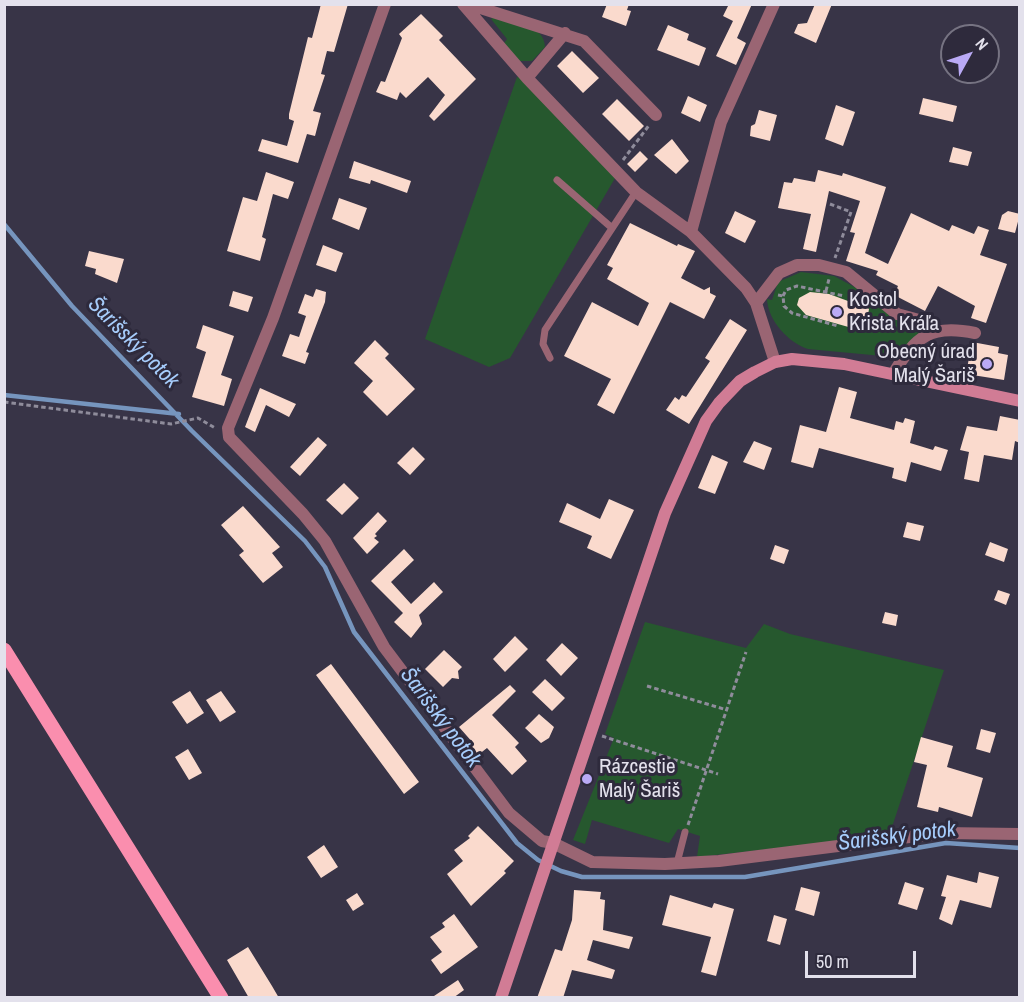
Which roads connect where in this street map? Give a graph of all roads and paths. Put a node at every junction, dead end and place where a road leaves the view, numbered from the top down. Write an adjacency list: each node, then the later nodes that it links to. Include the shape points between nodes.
1 (385, 4): 27 (street, via 273,318 228,428)
2 (465, 4): 4 (street); 5 (street)
3 (774, 4): 12 (street, via 721,122)
4 (566, 33): 5 (street); 6 (street, via 584,41)
5 (527, 78): 7 (street)
6 (656, 115): 7 (path)
7 (614, 170): 9 (street)
8 (557, 180): 11 (lane)
9 (636, 192): 11 (lane); 12 (street)
10 (830, 204): 13 (path, via 851,212)
11 (612, 228): 22 (lane, via 545,330 543,344)
12 (691, 232): 18 (street)
13 (831, 268): 14 (path); 15 (street, via 797,265 779,273); 19 (street, via 846,272 897,314)
14 (826, 291): 16 (path); 17 (path, via 797,286 786,290)
15 (765, 292): 17 (path); 18 (street)
16 (844, 296)
17 (783, 297): 20 (path, via 784,306 792,313)
18 (756, 303): 23 (street)
19 (919, 320)
20 (838, 326)
21 (975, 333): 24 (street, via 944,329 927,335 908,349)
22 (550, 358)
23 (775, 362): 24 (street, via 792,359 844,364); 37 (street, via 740,381 706,421 664,513)
24 (893, 374): 25 (street)
25 (1018, 397)
26 (4, 402): 27 (path, via 171,424 198,418)
27 (229, 437): 37 (street, via 325,541 384,647 471,766 509,813)
28 (4, 650): 39 (main road)
29 (746, 652): 31 (path)
30 (647, 686): 31 (path)
31 (727, 710): 33 (path)
32 (600, 735): 33 (path)
33 (706, 771): 34 (path); 35 (path)
34 (718, 774)
35 (685, 832): 38 (lane)
36 (1020, 834): 38 (street, via 941,833)
37 (551, 848): 38 (street, via 592,862); 40 (street)
38 (677, 863)
39 (221, 998)
40 (501, 998)

